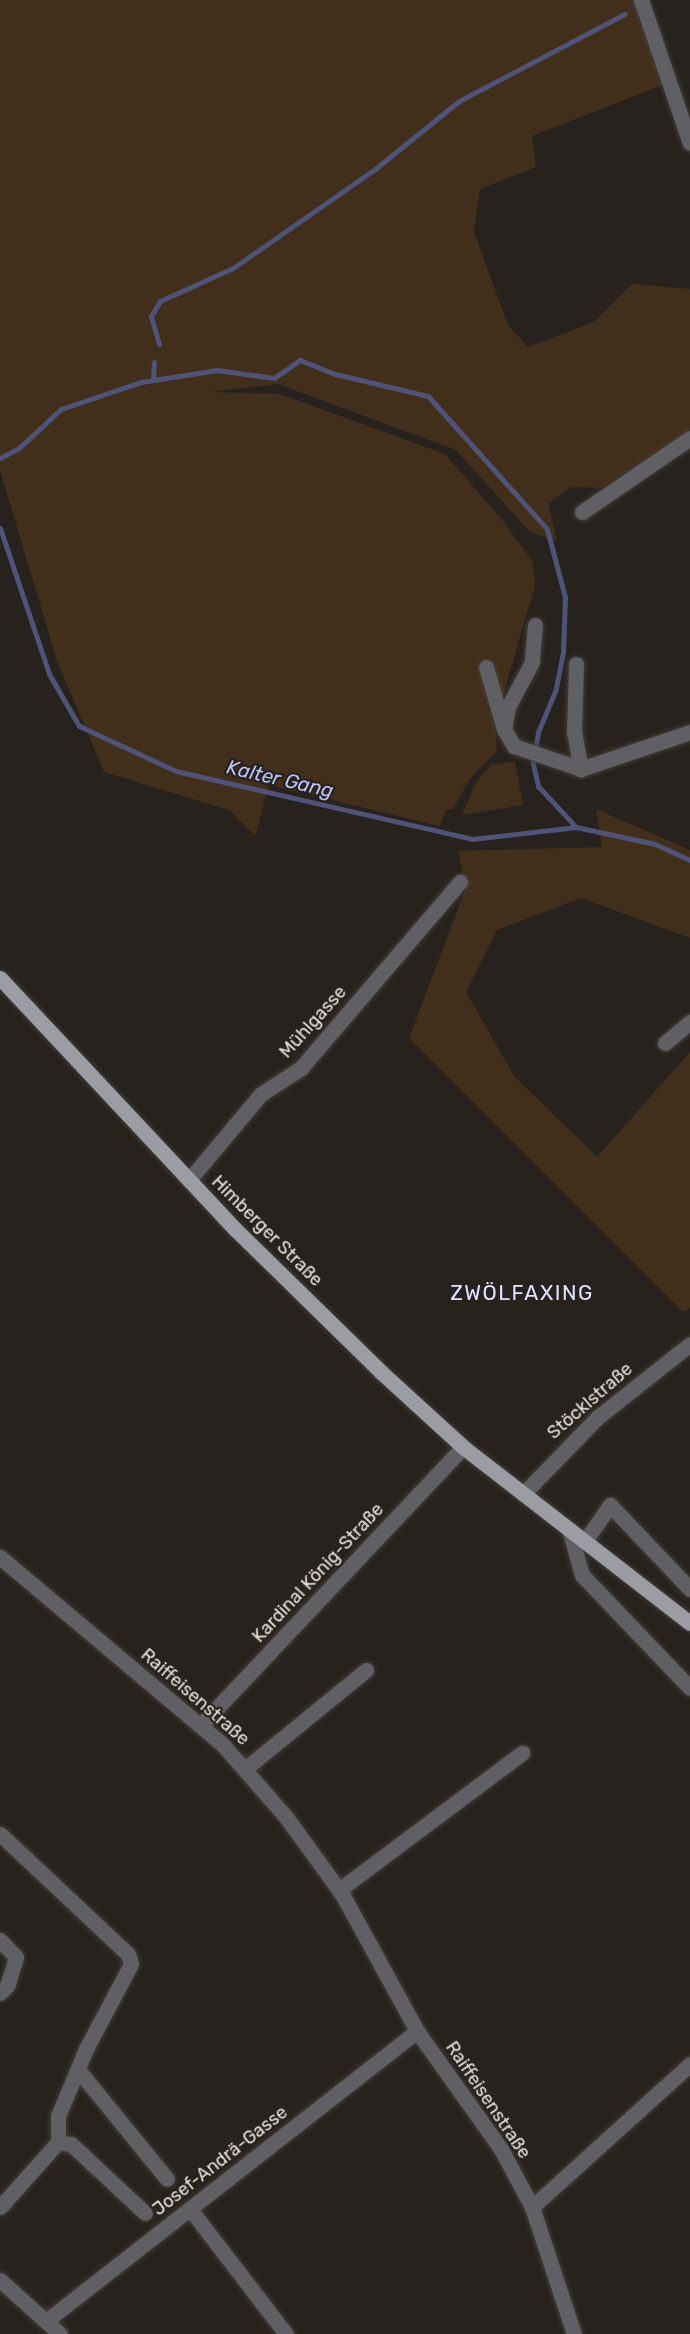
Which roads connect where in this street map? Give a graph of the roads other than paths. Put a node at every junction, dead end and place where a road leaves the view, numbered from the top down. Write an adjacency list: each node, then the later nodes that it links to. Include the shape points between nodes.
1 (641, 0): 2 (street)
2 (690, 143)
3 (690, 438): 4 (street)
4 (582, 513)
5 (535, 625): 8 (street, via 532,662 508,707)
6 (576, 664): 10 (street, via 574,731)
7 (486, 667): 8 (street)
8 (504, 729): 10 (street, via 514,746)
9 (690, 732): 10 (street)
10 (581, 768)
11 (460, 882): 15 (street, Mühlgasse, via 301,1068 261,1094)
12 (0, 978): 15 (main road, Himberger Straße)
13 (690, 1022): 14 (street)
14 (665, 1043)
15 (189, 1180): 17 (main road, Himberger Straße, via 373,1364)
16 (690, 1344): 18 (street, Stöcklstraße, via 598,1417)
17 (463, 1447): 18 (main road, Himberger Straße); 26 (street, Kardinal König-Straße)
18 (523, 1494): 19 (main road, Himberger Straße)
19 (569, 1529): 20 (main road, Himberger Straße); 25 (street, via 582,1575)
20 (585, 1541): 22 (street, via 610,1505); 23 (main road, Himberger Straße)
21 (0, 1557): 26 (street, Raiffeisenstraße)
22 (690, 1589)
23 (690, 1623)
24 (366, 1670): 28 (street)
25 (690, 1688)
26 (201, 1725): 28 (street, Raiffeisenstraße)
27 (522, 1753): 30 (street)
28 (246, 1768): 30 (street, Raiffeisenstraße)
29 (0, 1834): 35 (street, via 128,1954 131,1964 86,2049)
30 (339, 1890): 33 (street, Raiffeisenstraße)
31 (0, 1940): 32 (street, via 16,1958 7,1986)
32 (0, 1993)
33 (417, 2031): 39 (street, Raiffeisenstraße, via 501,2149); 40 (street, Josef-Andrä-Gasse)
34 (690, 2064): 39 (street)
35 (79, 2071): 36 (street, via 58,2116); 37 (street)
36 (58, 2142): 38 (street, via 50,2156); 41 (street, via 71,2144)
37 (167, 2179)
38 (0, 2207)
39 (532, 2207): 46 (street, Raiffeisenstraße)
40 (190, 2209): 43 (street, Josef-Andrä-Gasse); 45 (street)
41 (145, 2213)
42 (0, 2280): 43 (street)
43 (46, 2321): 44 (street)
44 (60, 2334)
45 (286, 2334)
46 (574, 2334)

